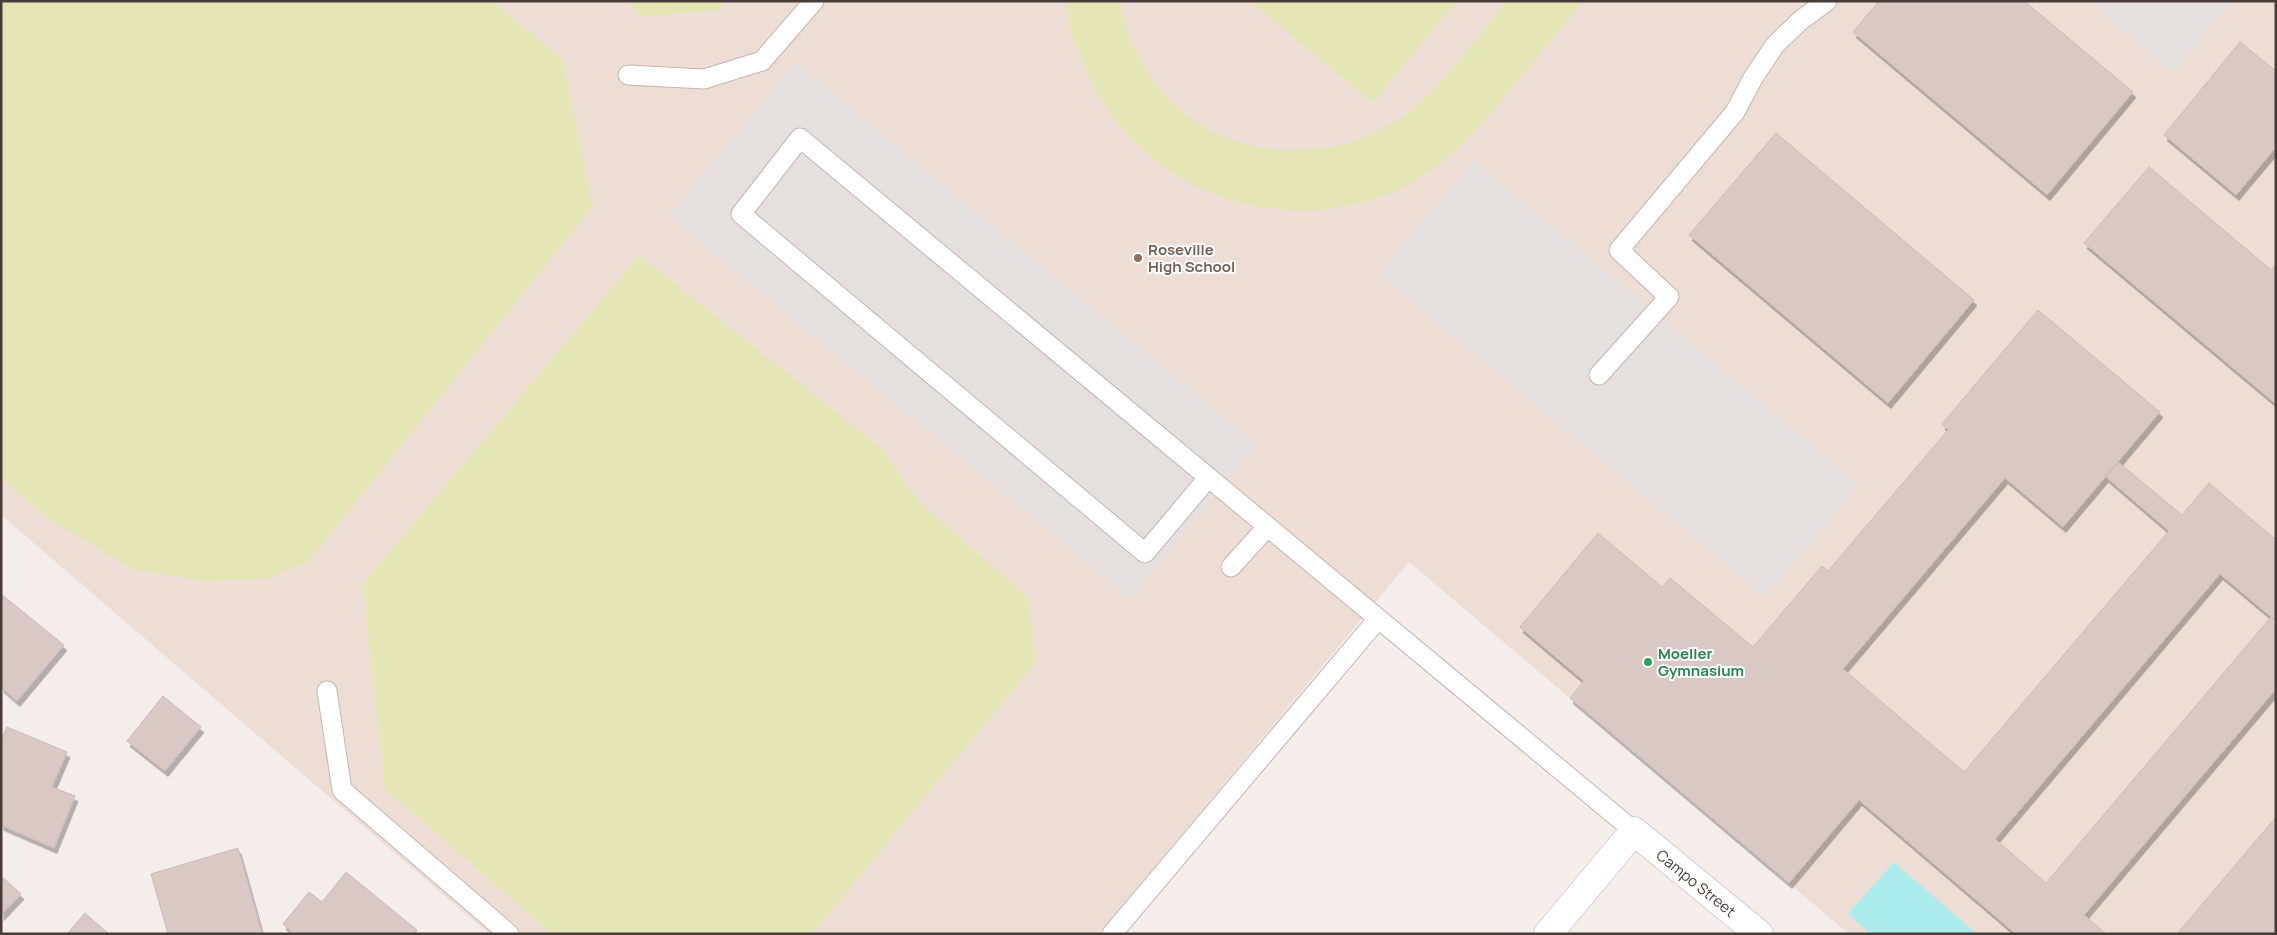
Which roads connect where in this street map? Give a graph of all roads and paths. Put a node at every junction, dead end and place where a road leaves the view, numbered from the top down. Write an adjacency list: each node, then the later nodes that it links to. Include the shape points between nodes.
1 (814, 1): 3 (lane, via 762,61 704,79)
2 (1827, 1): 4 (lane, via 1800,20 1775,45 1735,112 1619,250 1669,297)
3 (628, 75)
4 (1599, 375)
5 (1208, 478): 5 (lane, via 800,138 741,214 1145,553); 6 (lane)
6 (1267, 527): 7 (lane); 8 (lane)
7 (1231, 567)
8 (1378, 619): 10 (lane); 12 (lane)
9 (327, 691): 11 (lane, via 342,790)
10 (1634, 831): 13 (street); 14 (street, Campo Street)
11 (509, 934)
12 (1112, 934)
13 (1548, 934)
14 (1759, 934)

